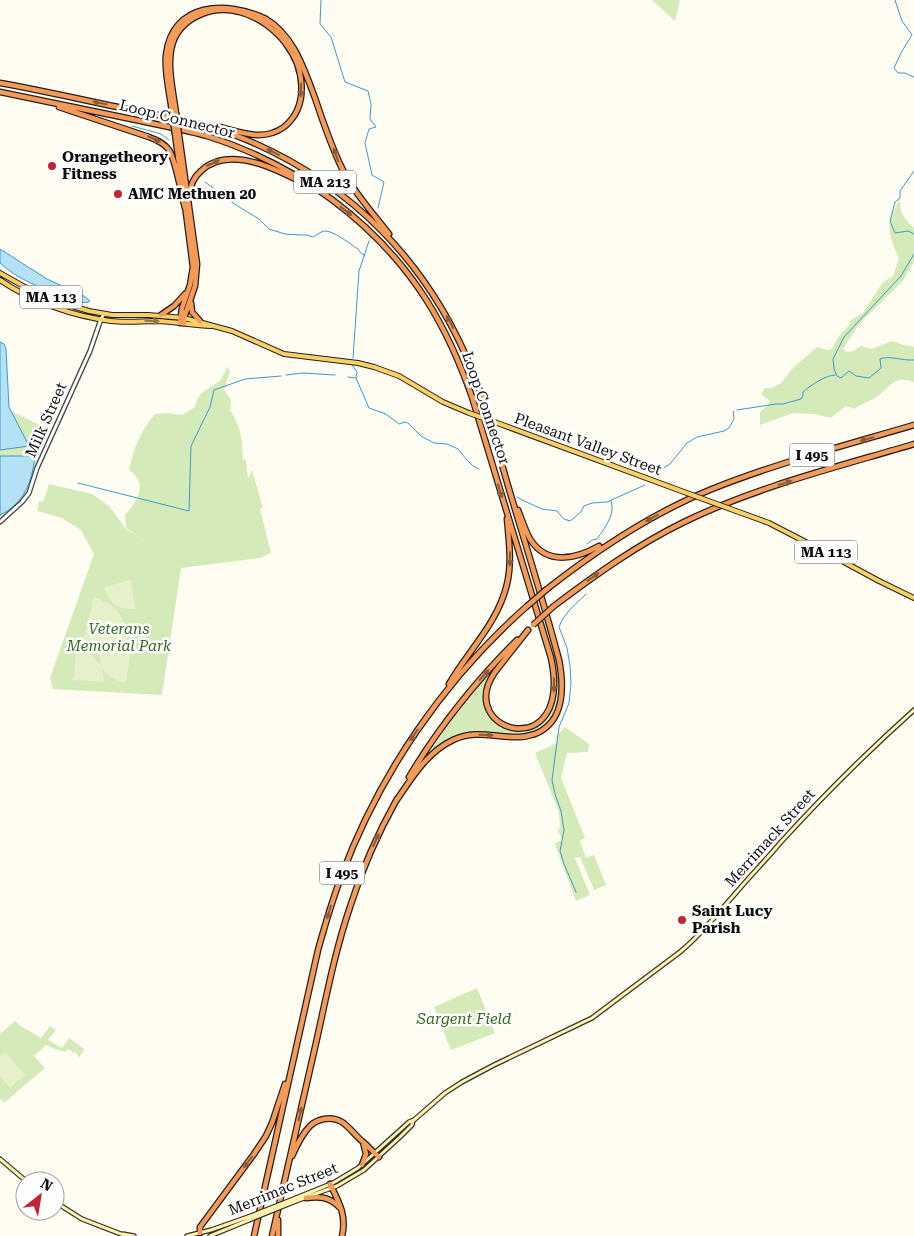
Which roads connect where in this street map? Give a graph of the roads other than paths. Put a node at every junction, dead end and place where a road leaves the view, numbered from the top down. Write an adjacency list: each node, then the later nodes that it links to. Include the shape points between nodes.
1 (0, 83): 5 (highway, Loop Connector / MA 213, one-way to 1)
2 (0, 92): 3 (highway, Loop Connector / MA 213)
3 (41, 101): 7 (highway, Loop Connector / MA 213, via 186,131 231,144 276,164); 9 (highway, one-way to 9, via 164,145 173,157)
4 (174, 112): 5 (highway, one-way to 5, via 169,60 171,46 179,30 191,19 215,10 257,18 274,31 292,52 302,92 296,114 281,129 259,135); 6 (highway, bridge); 10 (highway, one-way to 4, via 350,183 338,162 301,61 287,38 265,19 239,8 219,5 197,11 178,24 165,57)
5 (197, 124): 10 (highway, Loop Connector / MA 213, one-way to 5, via 372,220 316,176 248,140)
6 (177, 135): 8 (highway); 9 (highway)
7 (333, 200): 8 (highway, one-way to 7, via 196,175 212,163 235,158 281,172); 25 (highway, Loop Connector / MA 213, one-way to 25, via 386,248 418,287 439,321 459,360 472,396)
8 (189, 202): 14 (highway, via 197,264)
9 (185, 208): 13 (highway, via 192,261)
10 (403, 253): 24 (highway, Loop Connector / MA 213, one-way to 10, via 478,386 458,337 431,291)
11 (0, 273): 15 (main road, Pleasant Valley Street / MA 113, via 16,283 80,309)
12 (0, 280): 18 (main road, Pleasant Valley Street / MA 113, via 48,304)
13 (189, 286): 17 (highway, via 179,302); 19 (highway)
14 (191, 299): 19 (highway); 20 (highway, via 192,312)
15 (99, 312): 16 (main road, Pleasant Valley Street / MA 113); 18 (street)
16 (104, 314): 17 (main road, Pleasant Valley Street / MA 113); 18 (street, Milk Street)
17 (160, 316): 19 (main road, Pleasant Valley Street / MA 113)
18 (101, 319): 19 (main road, Pleasant Valley Street / MA 113, one-way to 19, via 124,322); 26 (street, Milk Street, via 29,493)
19 (182, 320): 20 (main road, Pleasant Valley Street / MA 113); 21 (main road, Pleasant Valley Street / MA 113)
20 (200, 321): 21 (main road, Pleasant Valley Street / MA 113)
21 (218, 326): 28 (main road, Pleasant Valley Street / MA 113, bridge, via 283,354 358,363 387,371 442,402 469,413 769,523)
22 (914, 425): 27 (highway, I 495, one-way to 27, via 756,472 674,506)
23 (914, 444): 29 (highway, I 495, one-way to 23, bridge, via 554,606 623,557 706,512 775,486)
24 (502, 466): 27 (highway, via 530,538 544,553 557,558 575,557); 32 (highway, one-way to 24, via 424,763 444,745 460,737 478,734 528,736 548,726 559,707 562,687 559,660)
25 (506, 510): 29 (highway, one-way to 29, via 549,653 554,684 550,709 541,721 530,727 512,728 493,717 486,702 486,689 495,672); 30 (highway, one-way to 30, via 510,558 504,594 496,613)
26 (0, 522)
27 (615, 539): 30 (highway, I 495, bridge, via 526,607 490,641)
28 (914, 598)
29 (528, 630): 32 (highway, I 495, one-way to 29, via 454,711)
30 (443, 695): 33 (highway, I 495, one-way to 33, via 390,772 348,857 318,950)
31 (914, 710): 34 (main road, Merrimack Street, via 808,812 692,942 597,1015 462,1082)
32 (396, 801): 38 (highway, I 495, one-way to 32, via 346,917 370,854)
33 (291, 1071): 49 (highway, one-way to 49, via 266,1136 200,1227); 54 (highway, I 495)
34 (414, 1120): 36 (main road, Merrimac Street)
35 (362, 1141): 36 (highway); 38 (highway, via 341,1121 320,1120 300,1140); 39 (highway, via 366,1154)
36 (377, 1155): 39 (main road, Merrimac Street); 41 (main road, Merrimac Street, via 364,1170)
37 (0, 1160): 40 (main road)
38 (290, 1161): 46 (highway, I 495)
39 (362, 1165): 41 (main road, Merrimac Street)
40 (15, 1172)
41 (331, 1186): 42 (main road, Merrimac Street); 43 (main road, Merrimac Street); 45 (highway)
42 (306, 1198): 43 (main road, Merrimac Street); 45 (highway, via 324,1197)
43 (296, 1200): 47 (main road, Merrimac Street, bridge)
44 (65, 1209): 48 (main road)
45 (341, 1209): 57 (highway, via 344,1218)
46 (278, 1211): 55 (highway, I 495); 56 (highway)
47 (248, 1218): 49 (main road, Merrimac Street); 53 (main road, Merrimac Street)
48 (113, 1231): 50 (main road); 51 (main road)
49 (201, 1234): 52 (main road, Merrimac Street)
50 (126, 1236)
51 (134, 1236)
52 (187, 1236)
53 (210, 1236)
54 (254, 1236)
55 (272, 1236)
56 (278, 1236)
57 (342, 1236)

